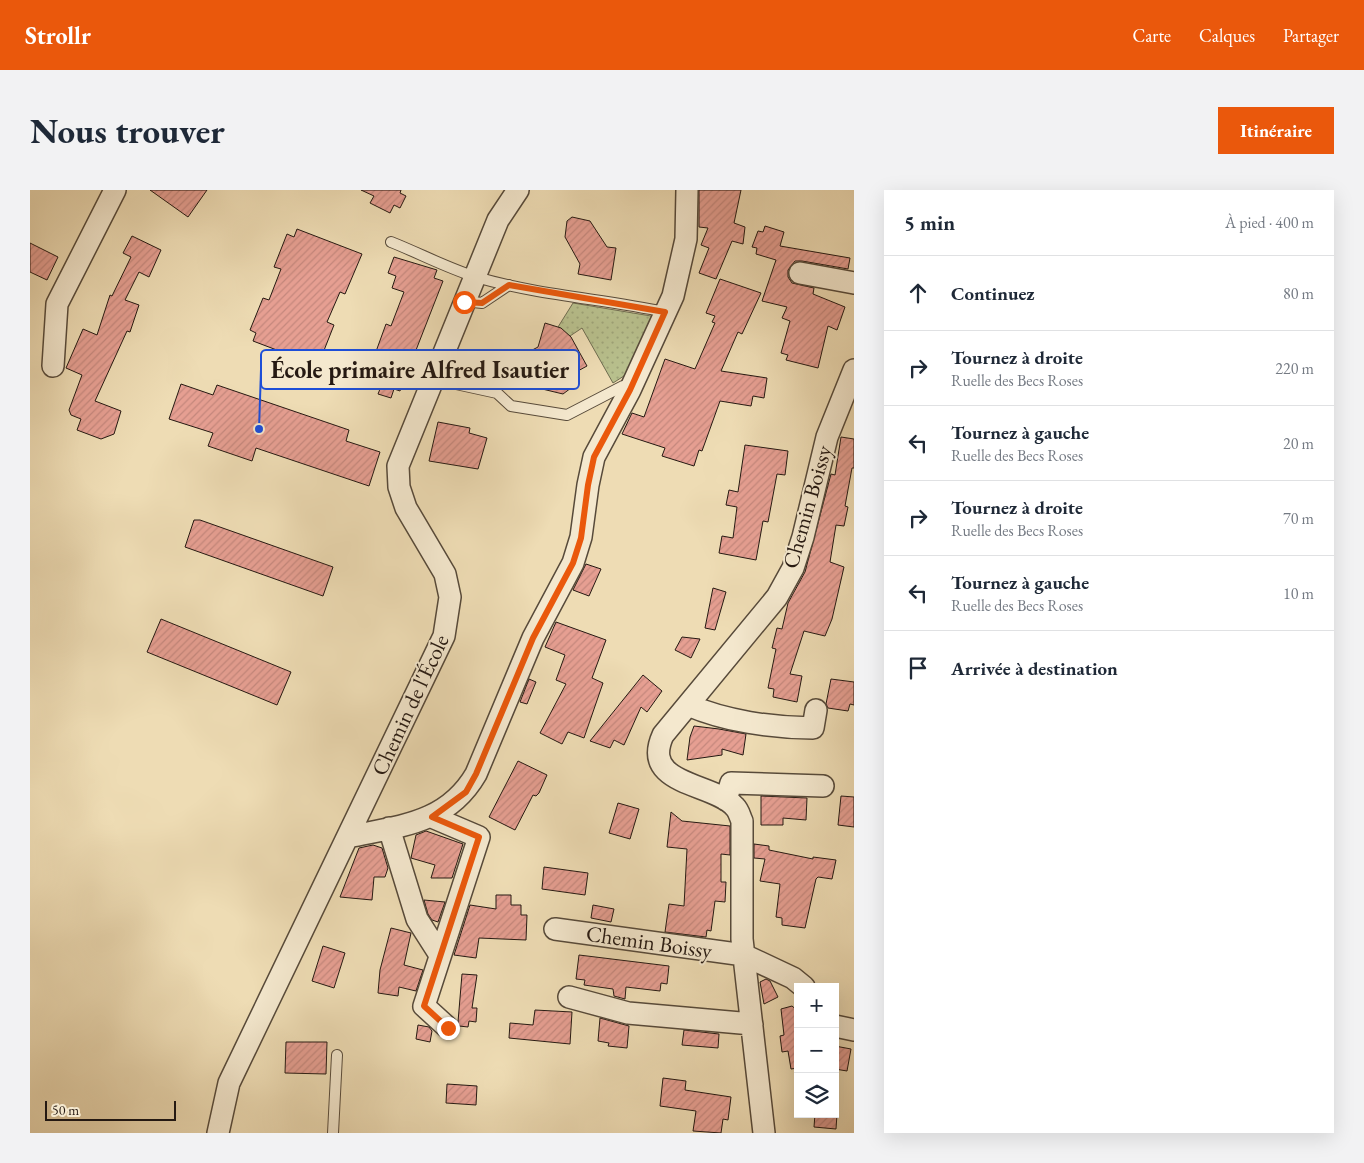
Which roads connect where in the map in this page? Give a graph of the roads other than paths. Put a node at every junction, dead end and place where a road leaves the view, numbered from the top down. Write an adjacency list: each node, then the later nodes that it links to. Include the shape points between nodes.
1 (115, 190): 11 (street, via 57,304)
2 (518, 190): 6 (street, Chemin de l'École, via 498,220)
3 (687, 190): 10 (street, via 684,258)
4 (391, 242): 6 (lane)
5 (800, 273): 7 (street)
6 (475, 276): 8 (lane); 9 (street, Chemin de l'École)
7 (854, 283)
8 (509, 285): 9 (lane, via 482,303); 10 (lane)
9 (464, 302): 13 (street, Chemin de l'École)
10 (665, 312): 14 (street)
11 (53, 366)
12 (854, 370): 15 (street, Chemin Boissy, via 827,437 793,568 777,597)
13 (433, 379): 14 (lane, via 497,393 511,406 567,416 623,386); 21 (street, Chemin de l'École, via 398,466 399,487 406,508 445,574 450,597 449,617 444,636)
14 (630, 390): 19 (street, via 591,467 581,538 573,563 533,638 476,774 466,792)
15 (688, 705): 16 (street, via 704,712 794,728 813,728); 18 (street, Chemin Boissy, via 663,735 658,746 659,758 665,769 678,780)
16 (816, 710)
17 (822, 786): 18 (street, via 731,783)
18 (726, 800): 24 (street, Chemin Boissy, via 737,808 742,821)
19 (432, 817): 20 (street); 23 (street, via 479,837)
20 (389, 828): 21 (street); 23 (street, via 417,919)
21 (348, 837): 32 (street, Chemin de l'École, via 229,1084)
22 (555, 929): 24 (street, Chemin Boissy)
23 (440, 955): 29 (street, via 424,1006)
24 (744, 955): 25 (street, Chemin Boissy); 27 (street, Chemin Boissy)
25 (799, 983)
26 (569, 997): 27 (street, via 628,1013)
27 (752, 1024): 34 (street, Chemin Boissy)
28 (839, 1027): 30 (street)
29 (448, 1028)
30 (854, 1030)
31 (337, 1055): 33 (lane)
32 (218, 1133)
33 (333, 1133)
34 (764, 1133)

